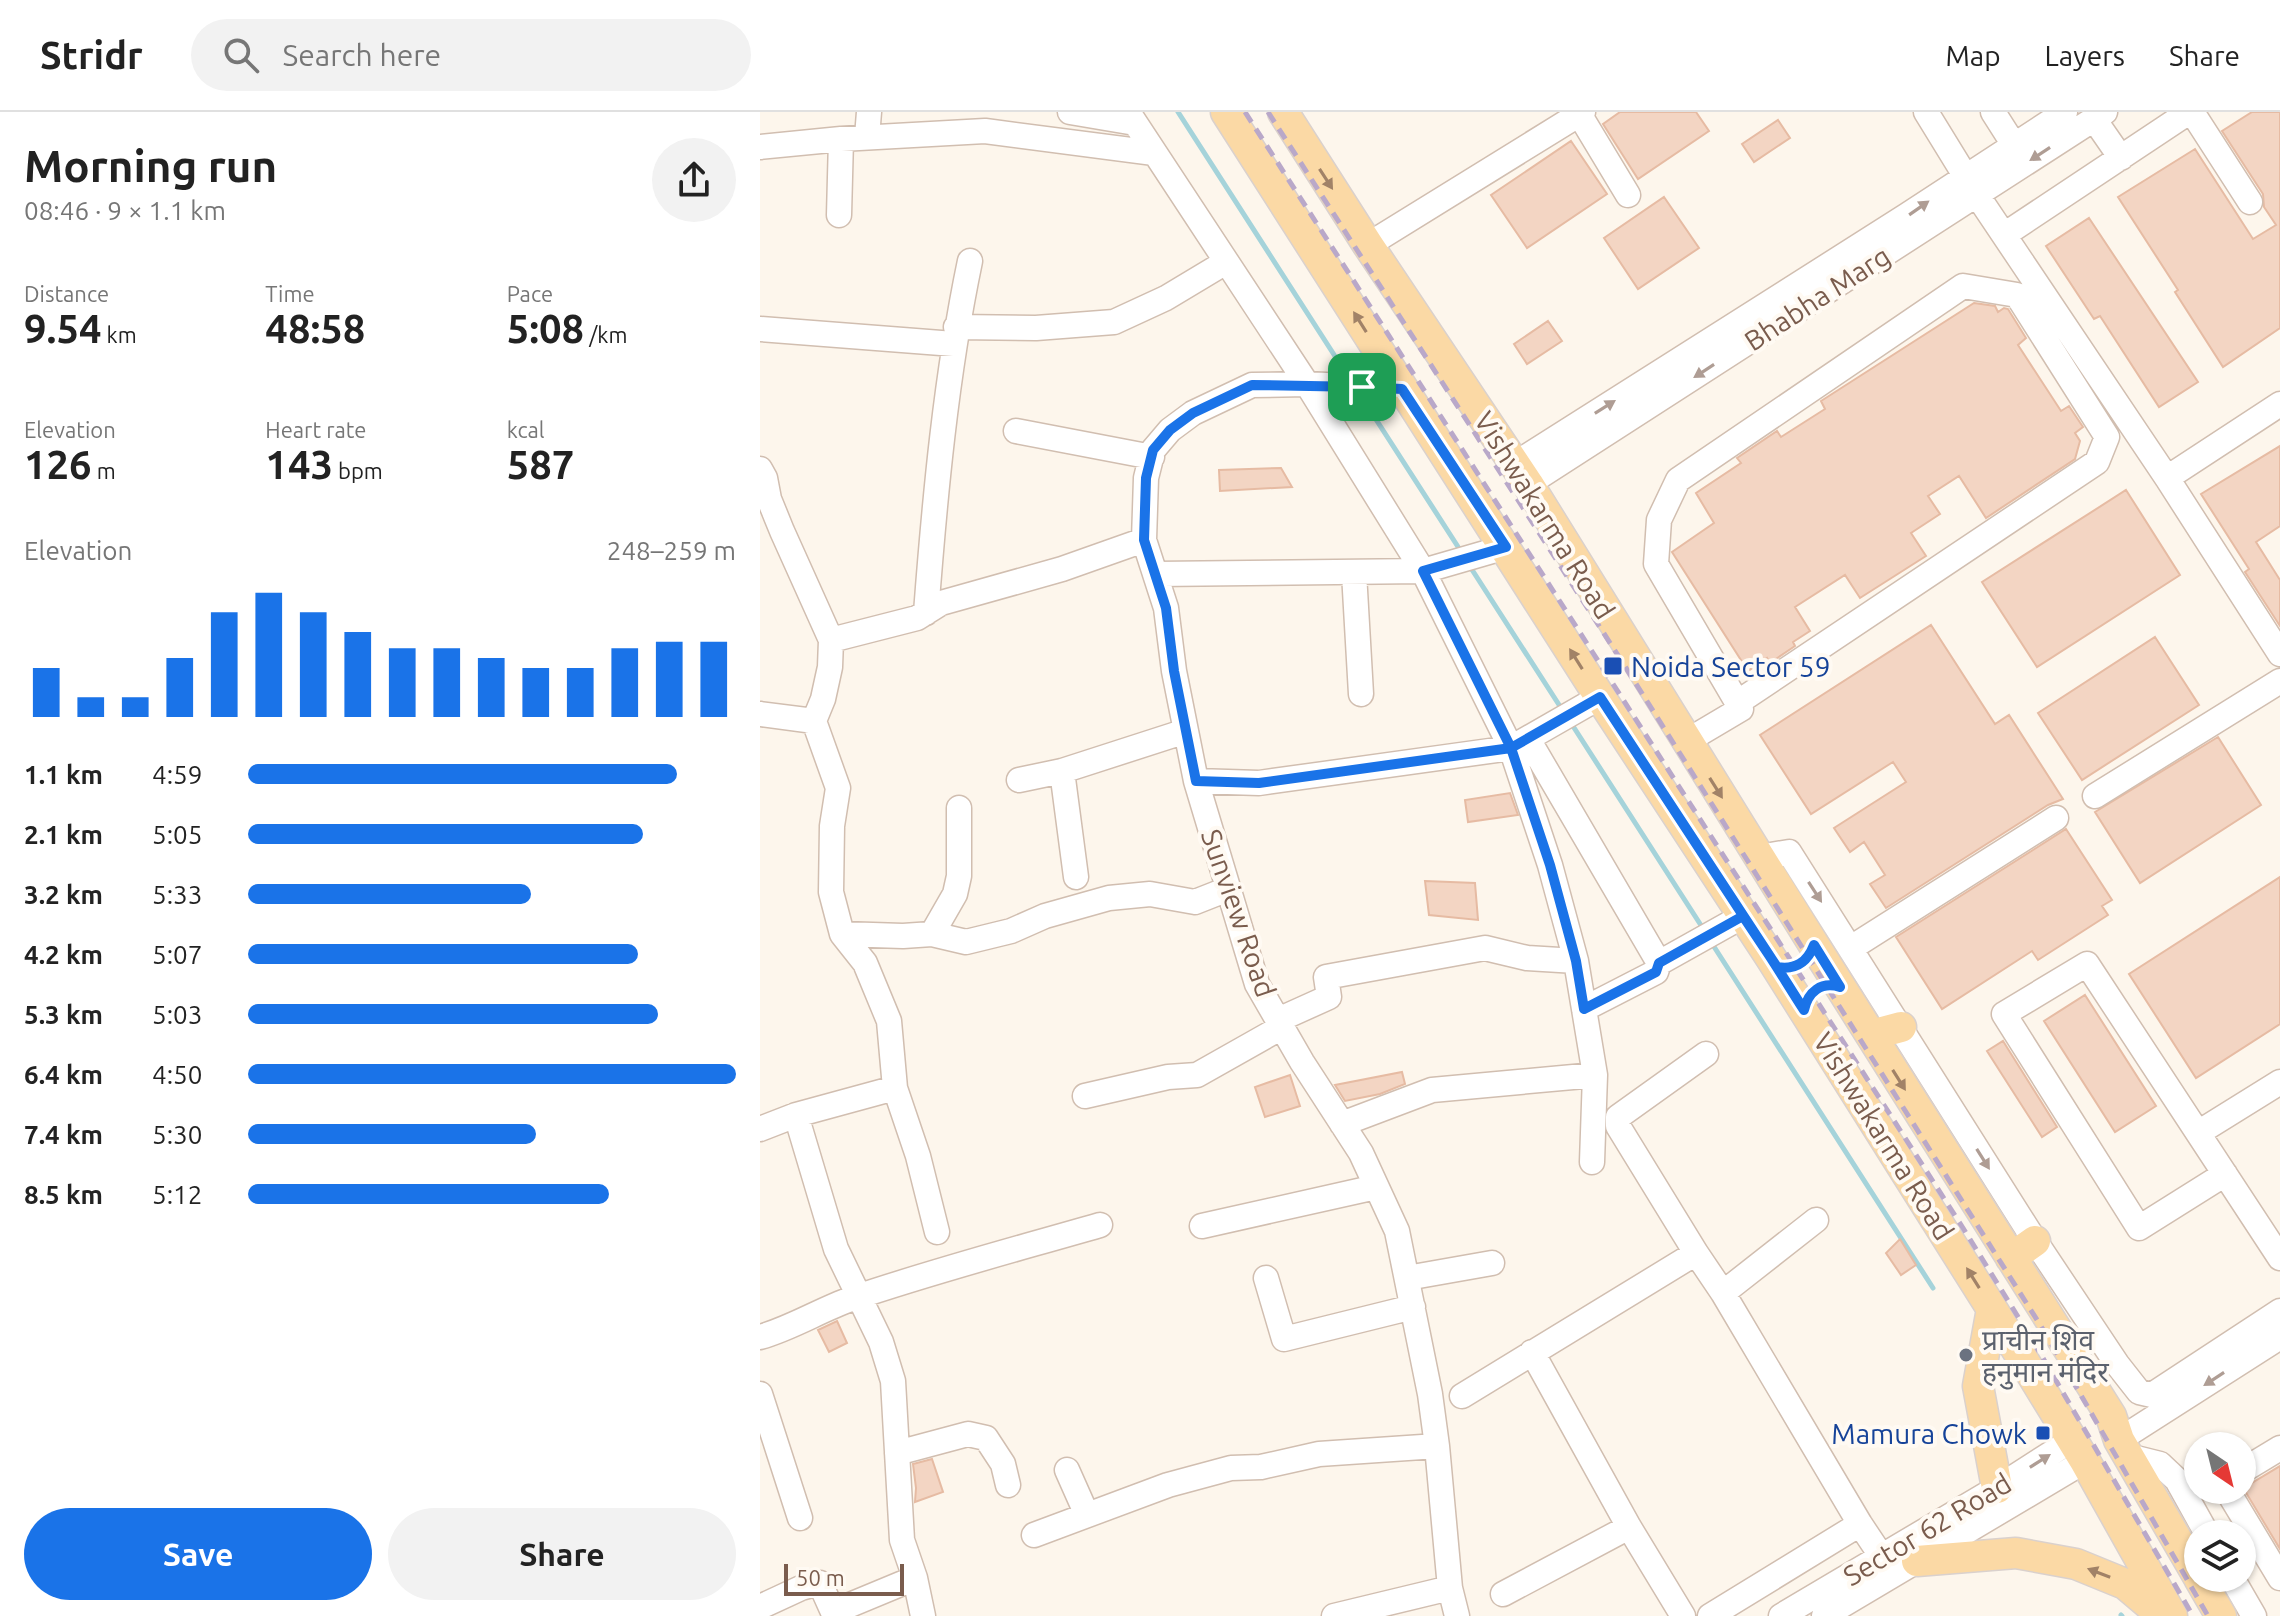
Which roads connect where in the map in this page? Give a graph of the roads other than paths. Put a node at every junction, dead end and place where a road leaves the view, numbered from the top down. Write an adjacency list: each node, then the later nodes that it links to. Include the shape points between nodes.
1 (869, 112): 14 (street)
2 (1070, 112): 12 (street)
3 (1203, 112): 16 (main road)
4 (1226, 112): 16 (main road, Vishwakarma Road)
5 (1283, 112): 26 (main road, Vishwakarma Road, one-way to 26)
6 (1926, 112): 21 (street)
7 (1993, 112): 17 (street)
8 (2065, 112): 17 (street, Bhabha Marg)
9 (2190, 112): 20 (street); 23 (street)
10 (1580, 113): 22 (street); 26 (street)
11 (2100, 116): 20 (street); 21 (street, Bhabha Marg, one-way to 21)
12 (1131, 118): 19 (street)
13 (928, 123): 14 (street); 19 (street)
14 (867, 137): 15 (street)
15 (841, 139): 18 (street); 24 (street)
16 (1244, 140): 32 (main road, Vishwakarma Road, one-way to 16)
17 (2014, 145): 21 (street, Bhabha Marg)
18 (760, 147)
19 (1154, 153): 28 (street)
20 (2121, 158): 25 (street)
21 (1972, 185): 25 (street); 37 (street, Bhabha Marg, via 1893,225)
22 (1628, 195)
23 (2250, 202)
24 (839, 215)
25 (2004, 235): 38 (street)
26 (1368, 245): 37 (main road, Vishwakarma Road)
27 (970, 261): 30 (street)
28 (1226, 262): 30 (street, via 1114,322); 31 (street)
29 (760, 329): 30 (street)
30 (955, 335): 44 (street)
31 (1307, 384): 32 (street, Sunview Road); 35 (street, Sunview Road, via 1252,385 1228,396 1170,430); 41 (street)
32 (1402, 389): 40 (main road, Vishwakarma Road)
33 (2280, 404): 38 (street)
34 (1016, 431): 35 (street)
35 (1152, 457): 39 (street, Sunview Road)
36 (760, 469): 45 (street)
37 (1521, 474): 54 (main road, Vishwakarma Road)
38 (2167, 478): 46 (street)
39 (1144, 540): 43 (street, Sunview Road); 44 (street, via 941,603)
40 (1506, 547): 41 (street); 49 (main road, Vishwakarma Road, one-way to 40)
41 (1423, 571): 42 (street); 55 (street)
42 (1354, 573): 43 (street); 48 (street)
43 (1156, 574): 53 (street, Sunview Road)
44 (926, 613): 45 (street)
45 (831, 640): 52 (street, via 830,667)
46 (2280, 654)
47 (2280, 681): 59 (street)
48 (1361, 694)
49 (1600, 697): 55 (street); 65 (main road, Vishwakarma Road)
50 (1737, 703): 50 (street, via 1656,564 1659,520 1678,480 1963,286 2017,295 2107,437 2097,462); 54 (street, via 1741,709)
51 (760, 714): 52 (street)
52 (814, 721): 66 (street, via 838,788 831,892)
53 (1186, 731): 56 (street); 58 (street, Sunview Road)
54 (1687, 741): 62 (main road, Vishwakarma Road, one-way to 62)
55 (1520, 744): 58 (street, via 1259,783); 70 (street); 71 (street)
56 (1062, 771): 57 (street); 63 (street)
57 (1019, 780)
58 (1196, 781): 64 (street, Sunview Road)
59 (2095, 796)
60 (959, 808): 67 (street, via 959,876)
61 (2056, 818): 69 (street)
62 (1759, 857): 68 (main road, Vishwakarma Road); 69 (street, one-way to 69, via 1789,852)
63 (1076, 877)
64 (1228, 889): 67 (street, via 1195,902 1150,894 1109,898 966,942); 76 (street, Sunview Road, via 1257,984)
65 (1743, 916): 71 (street); 72 (main road, Vishwakarma Road)
66 (842, 934): 67 (street); 82 (street, via 865,963 889,1021)
67 (932, 934)
68 (1814, 945): 72 (main road, via 1802,964); 73 (main road, Vishwakarma Road)
69 (1851, 948): 77 (street)
70 (1576, 961): 74 (street); 76 (street, via 1485,948 1326,977 1329,997)
71 (1659, 963): 74 (street, via 1656,972)
72 (1777, 967): 75 (main road, Vishwakarma Road)
73 (1840, 987): 75 (main road, via 1829,983 1815,989); 78 (main road, Vishwakarma Road)
74 (1584, 1009): 80 (street)
75 (1804, 1010): 104 (main road, Vishwakarma Road, one-way to 75)
76 (1280, 1024): 83 (street, via 1197,1075); 85 (street, Sunview Road)
77 (1901, 1027): 78 (main road); 95 (street, one-way to 95)
78 (1871, 1035): 95 (main road, Vishwakarma Road, one-way to 95)
79 (1706, 1054): 97 (street, via 1617,1120)
80 (1595, 1075): 85 (street, via 1432,1090); 88 (street)
81 (2280, 1082): 87 (street)
82 (895, 1088): 84 (street); 94 (street)
83 (1085, 1096)
84 (796, 1115): 86 (street); 102 (street, via 836,1249)
85 (1342, 1124): 90 (street, Sunview Road)
86 (760, 1129)
87 (2198, 1133): 89 (street); 89 (street, via 2087,964 2004,1014 2139,1228)
88 (1592, 1162)
89 (2225, 1174): 96 (street)
90 (1376, 1187): 93 (street); 100 (street, Sunview Road, via 1397,1231)
91 (1816, 1220): 101 (street)
92 (1100, 1225): 102 (street)
93 (1202, 1226)
94 (937, 1232)
95 (2023, 1250): 105 (street, via 2139,1392 2152,1395); 112 (main road, Vishwakarma Road)
96 (2278, 1251)
97 (1696, 1253): 101 (street); 108 (street)
98 (1492, 1263): 100 (street)
99 (1266, 1278): 103 (street, via 1284,1339)
100 (1407, 1278): 103 (street, Sunview Road)
101 (1723, 1293): 124 (street)
102 (858, 1297): 106 (street); 115 (street, via 893,1381)
103 (1413, 1307): 111 (street, Sunview Road)
104 (1992, 1309): 114 (main road, Vishwakarma Road); 119 (main road, via 1978,1386)
105 (2280, 1311)
106 (760, 1337)
107 (2280, 1337): 112 (street, one-way to 112)
108 (1532, 1352): 110 (street); 125 (street)
109 (760, 1394): 122 (street)
110 (1462, 1396)
111 (1437, 1446): 121 (street, via 1319,1454 1231,1468); 132 (street, Sunview Road)
112 (2124, 1448): 123 (street, via 2160,1464 2177,1480); 127 (main road, Vishwakarma Road)
113 (2280, 1448): 116 (street)
114 (2078, 1451): 119 (street, Sector 62 Road, one-way to 114); 129 (street, Sector 62 Road); 145 (main road, Vishwakarma Road)
115 (897, 1453): 118 (street, via 968,1434 986,1438 1003,1464); 130 (street, via 902,1540)
116 (2256, 1463)
117 (1067, 1470): 121 (street)
118 (1008, 1485)
119 (1997, 1488): 128 (street, Sector 62 Road)
120 (2235, 1504): 131 (street)
121 (1087, 1515): 126 (street)
122 (800, 1518)
123 (2199, 1520)
124 (1860, 1524): 128 (street); 141 (street)
125 (1629, 1527): 135 (street); 140 (street)
126 (1034, 1535)
127 (2184, 1553)
128 (1882, 1557): 142 (street, Sector 62 Road)
129 (1917, 1561): 143 (street, Sector 62 Road); 144 (main road, one-way to 129, via 2125,1584 2076,1564 2016,1553)
130 (915, 1578): 136 (street, via 833,1612 820,1583); 138 (street)
131 (2280, 1578)
132 (1450, 1588): 137 (street); 139 (street, Sunview Road)
133 (2207, 1592): 146 (main road, Vishwakarma Road)
134 (2240, 1592): 147 (street)
135 (1503, 1594)
136 (760, 1607)
137 (1339, 1615)
138 (923, 1616)
139 (1457, 1616)
140 (1683, 1616)
141 (1710, 1616)
142 (1781, 1616)
143 (1824, 1616)
144 (2163, 1616)
145 (2172, 1616)
146 (2221, 1616)
147 (2254, 1616)

